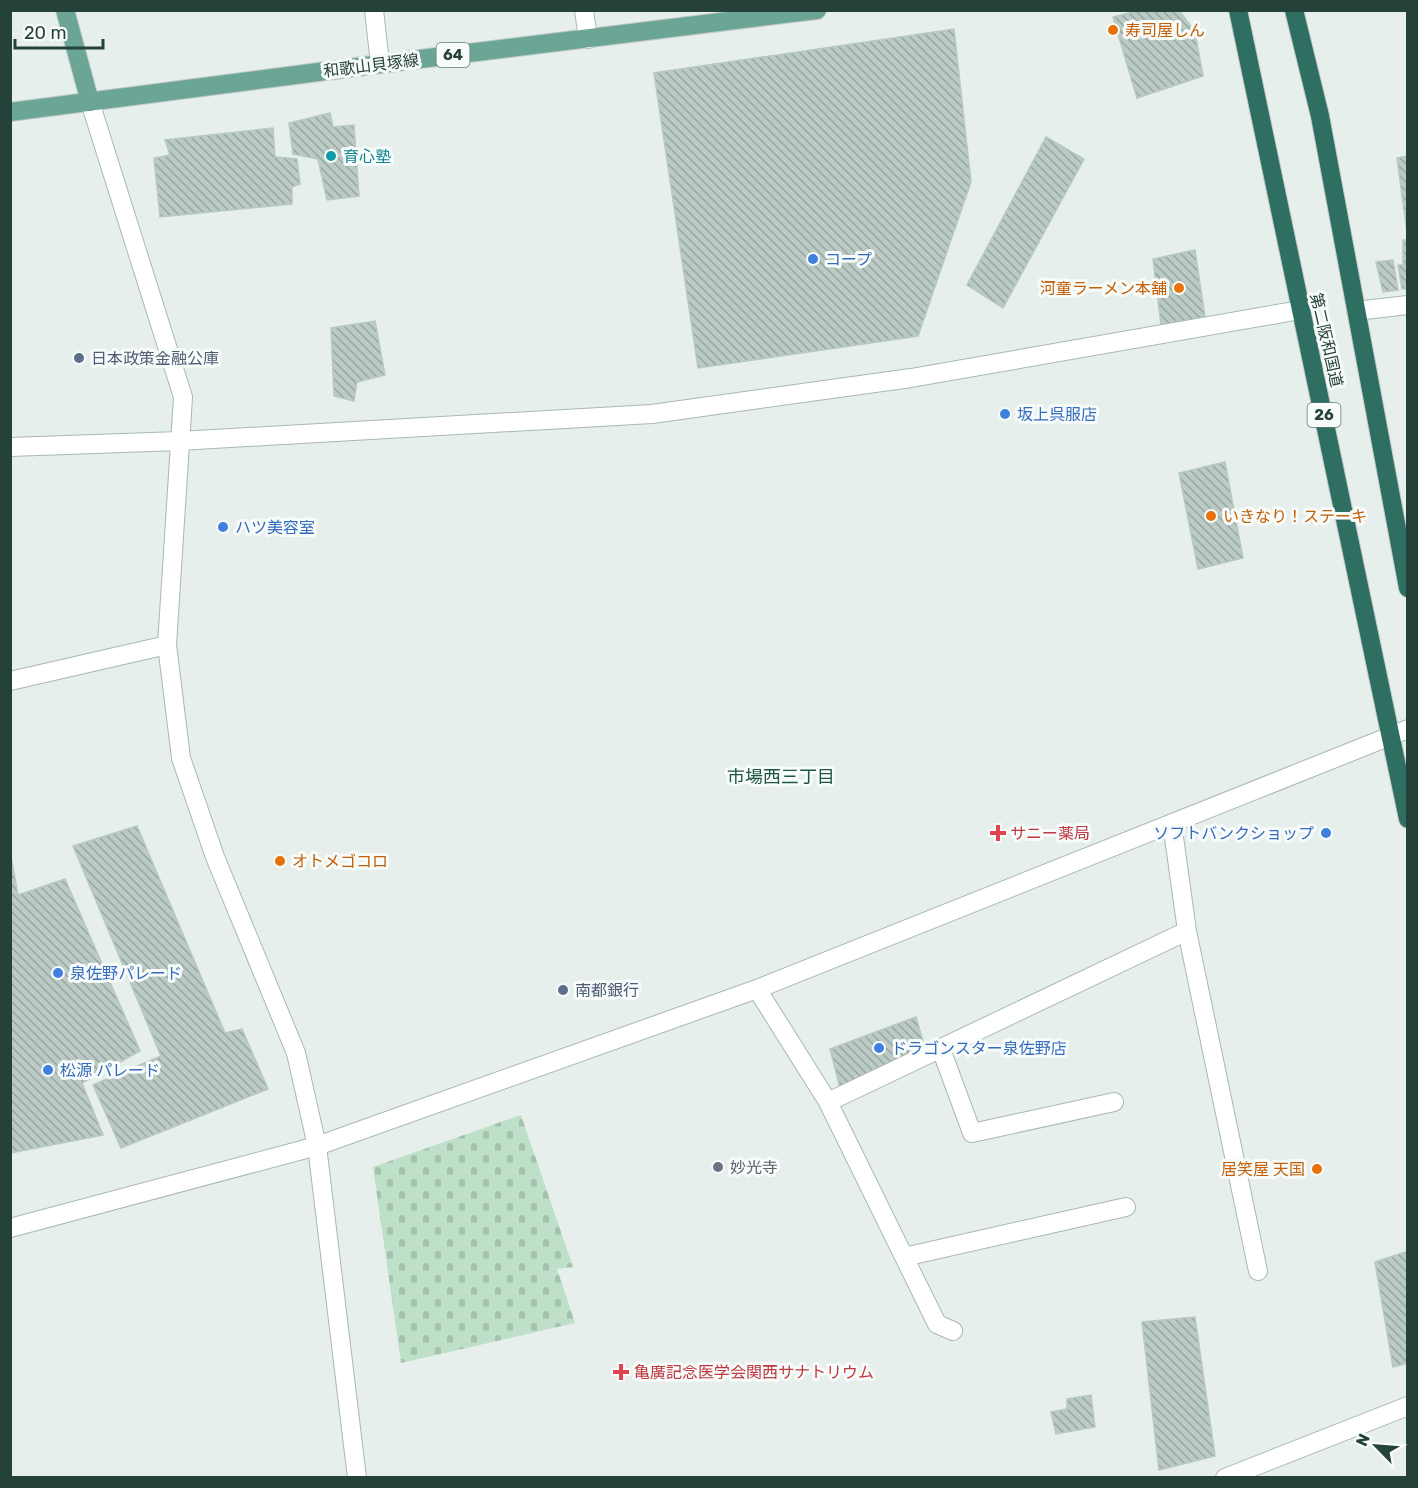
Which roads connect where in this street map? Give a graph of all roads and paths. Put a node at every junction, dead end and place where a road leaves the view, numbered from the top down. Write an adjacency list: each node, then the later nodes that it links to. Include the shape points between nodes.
1 (65, 10): 10 (main road)
2 (374, 10): 9 (street)
3 (584, 10): 8 (street)
4 (817, 10): 7 (main road, 和歌山貝塚線 / 64)
5 (1238, 10): 13 (highway, 第二阪和国道 / 26)
6 (1294, 10): 14 (highway, 第二阪和国道, via 1320,116)
7 (796, 11): 8 (main road, 和歌山貝塚線 / 64)
8 (588, 39): 9 (main road, 和歌山貝塚線 / 64)
9 (380, 63): 10 (main road, 和歌山貝塚線 / 64)
10 (90, 102): 11 (main road, 和歌山貝塚線); 15 (street, via 183,397)
11 (10, 112)
12 (1407, 305): 14 (street)
13 (1300, 310): 15 (street, via 911,378 652,414); 21 (highway, 第二阪和国道 / 26)
14 (1356, 311): 17 (highway, 第二阪和国道)
15 (179, 441): 16 (street); 18 (street)
16 (10, 447)
17 (1407, 588)
18 (166, 645): 19 (street); 29 (street, via 181,758 215,857 296,1053)
19 (10, 681)
20 (1407, 729): 21 (street)
21 (1390, 736): 22 (highway, 第二阪和国道 / 26); 23 (street)
22 (1407, 819)
23 (1172, 823): 24 (street); 25 (street)
24 (1187, 931): 26 (street); 33 (street)
25 (757, 990): 27 (street); 29 (street)
26 (941, 1049): 27 (street); 28 (street, via 972,1133)
27 (828, 1102): 32 (street)
28 (1114, 1102)
29 (317, 1146): 31 (street); 36 (street)
30 (1126, 1207): 32 (street)
31 (10, 1228)
32 (904, 1257): 34 (street, via 937,1324)
33 (1258, 1271)
34 (953, 1331)
35 (1407, 1406): 37 (street)
36 (357, 1478)
37 (1225, 1478)

